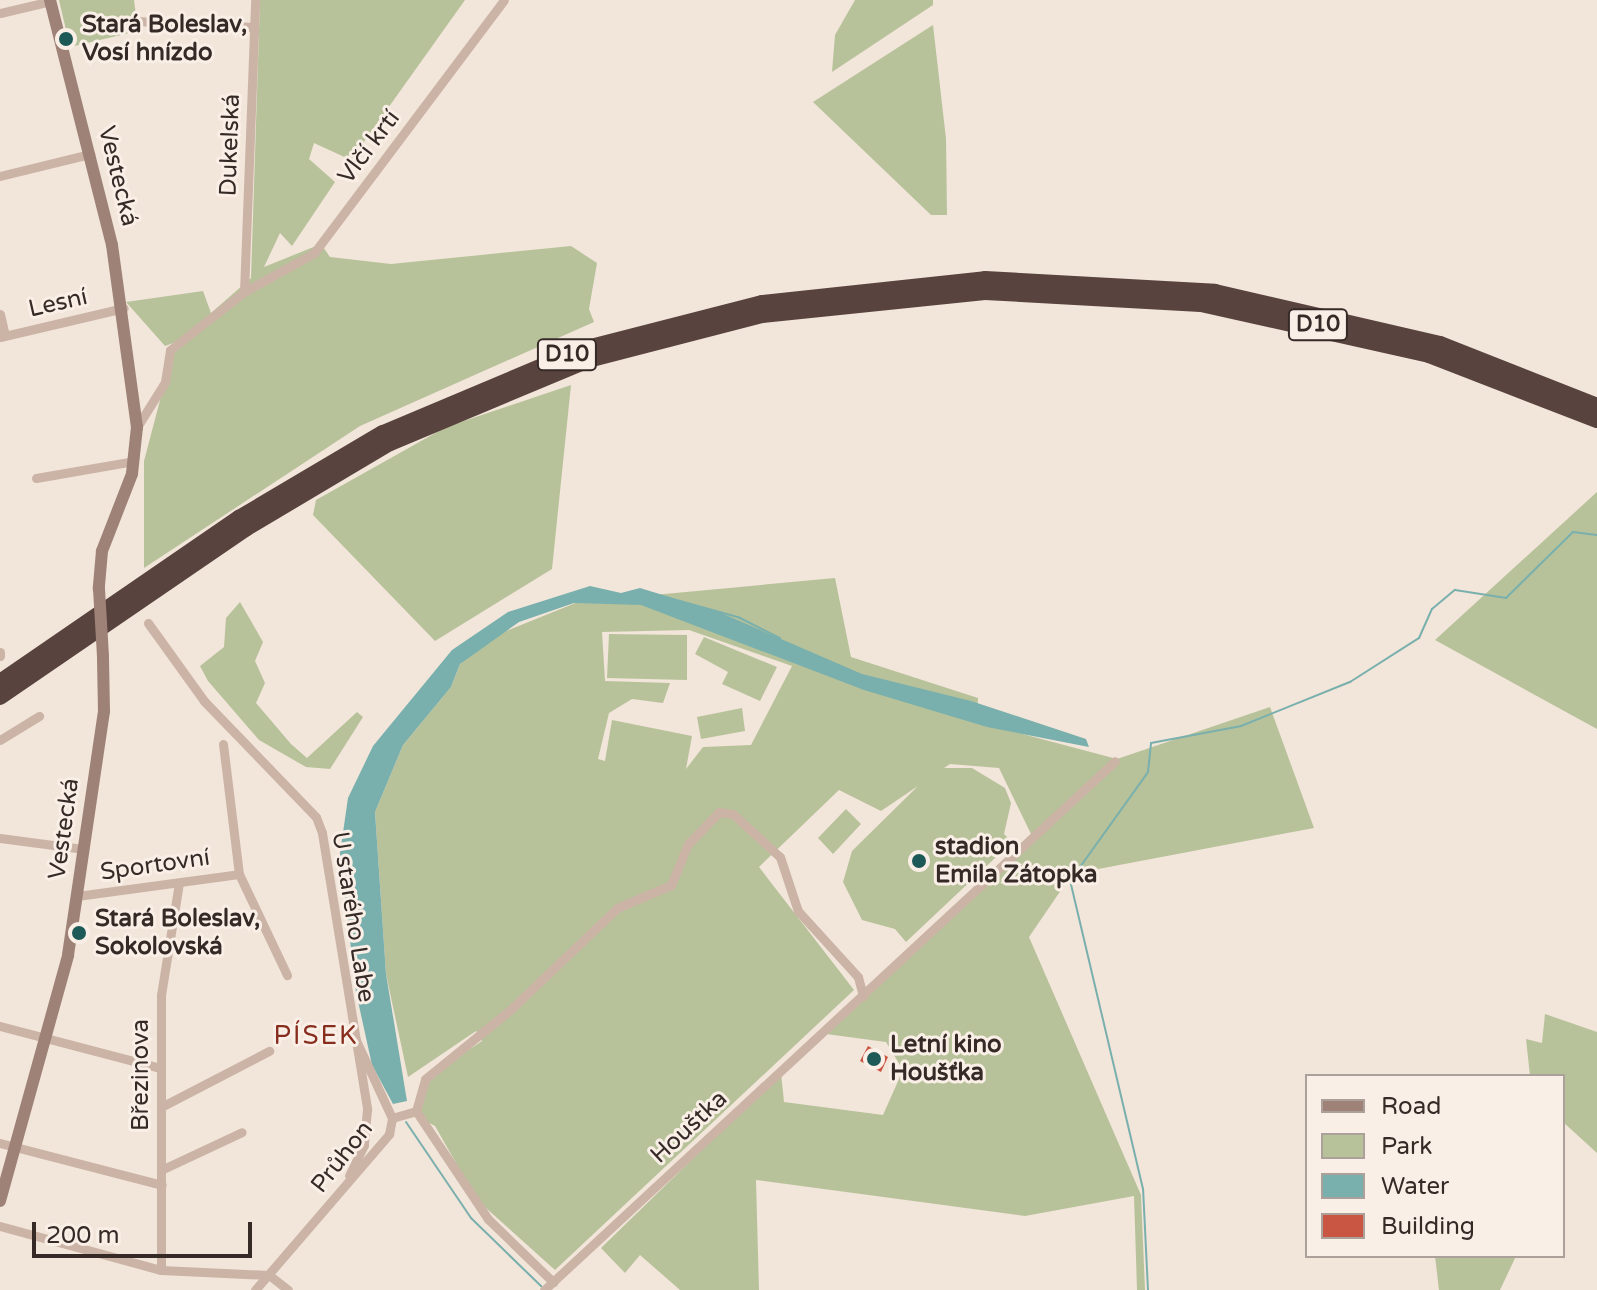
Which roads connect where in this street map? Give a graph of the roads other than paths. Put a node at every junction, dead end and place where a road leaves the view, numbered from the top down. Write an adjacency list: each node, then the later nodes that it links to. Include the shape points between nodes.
1 (255, 0): 6 (street, Dukelská)
2 (504, 0): 10 (street, Vlčí krtí, via 314,253)
3 (50, 1): 4 (street); 7 (street, Vestecká)
4 (0, 13)
5 (136, 21): 6 (street)
6 (254, 27): 10 (street, Dukelská)
7 (90, 154): 8 (street); 11 (street, Vestecká)
8 (0, 176)
9 (1025, 285): 14 (highway, D10, via 1142,283 1289,305 1440,344); 15 (highway, D10, via 1172,300 1350,332); 19 (highway, D10, via 762,303 583,349 383,433)
10 (244, 292): 16 (street, Vlčí krtí, via 170,350 165,382)
11 (124, 308): 13 (street, Lesní); 16 (street, Vestecká)
12 (0, 314): 13 (street)
13 (2, 336)
14 (1597, 406)
15 (1597, 420)
16 (137, 427): 17 (street, Vestecká)
17 (134, 461): 18 (street); 28 (street, Vestecká, bridge, via 102,551 104,711)
18 (36, 478)
19 (175, 569): 21 (highway, D10); 22 (highway, D10)
20 (148, 623): 35 (street, U starého Labe, via 238,738 316,817)
21 (0, 682)
22 (0, 697)
23 (39, 716): 24 (street)
24 (0, 740)
25 (223, 744): 29 (street)
26 (1115, 761): 33 (street, Houštka)
27 (0, 838): 28 (street)
28 (84, 849): 31 (street, Vestecká)
29 (239, 874): 30 (street, Sportovní); 32 (street)
30 (179, 882): 31 (street, Sportovní); 38 (street, Březinova, via 161,995)
31 (77, 896): 36 (street, Vestecká)
32 (287, 975)
33 (863, 996): 40 (street, via 858,977 798,911 780,857 726,811 692,840 671,885 617,908 425,1079); 52 (street, Houštka)
34 (0, 1026): 36 (street)
35 (349, 1029): 41 (street); 46 (street, U starého Labe, via 368,1125)
36 (44, 1038): 38 (street); 44 (street, Vestecká)
37 (269, 1051): 39 (street)
38 (160, 1068): 39 (street, Březinova)
39 (161, 1107): 45 (street, Březinova)
40 (416, 1111): 41 (street); 52 (street, via 480,1209)
41 (392, 1118): 46 (street, Průhon, via 389,1134)
42 (242, 1132): 45 (street)
43 (0, 1143): 44 (street)
44 (14, 1147): 47 (street); 48 (street, Vestecká)
45 (161, 1170): 47 (street, Březinova)
46 (349, 1176): 51 (street, Průhon)
47 (162, 1185): 50 (street, Březinova)
48 (0, 1201)
49 (0, 1226): 50 (street)
50 (161, 1270): 51 (street)
51 (269, 1275): 53 (street, Průhon); 54 (street)
52 (548, 1287)
53 (255, 1290)
54 (288, 1290)

